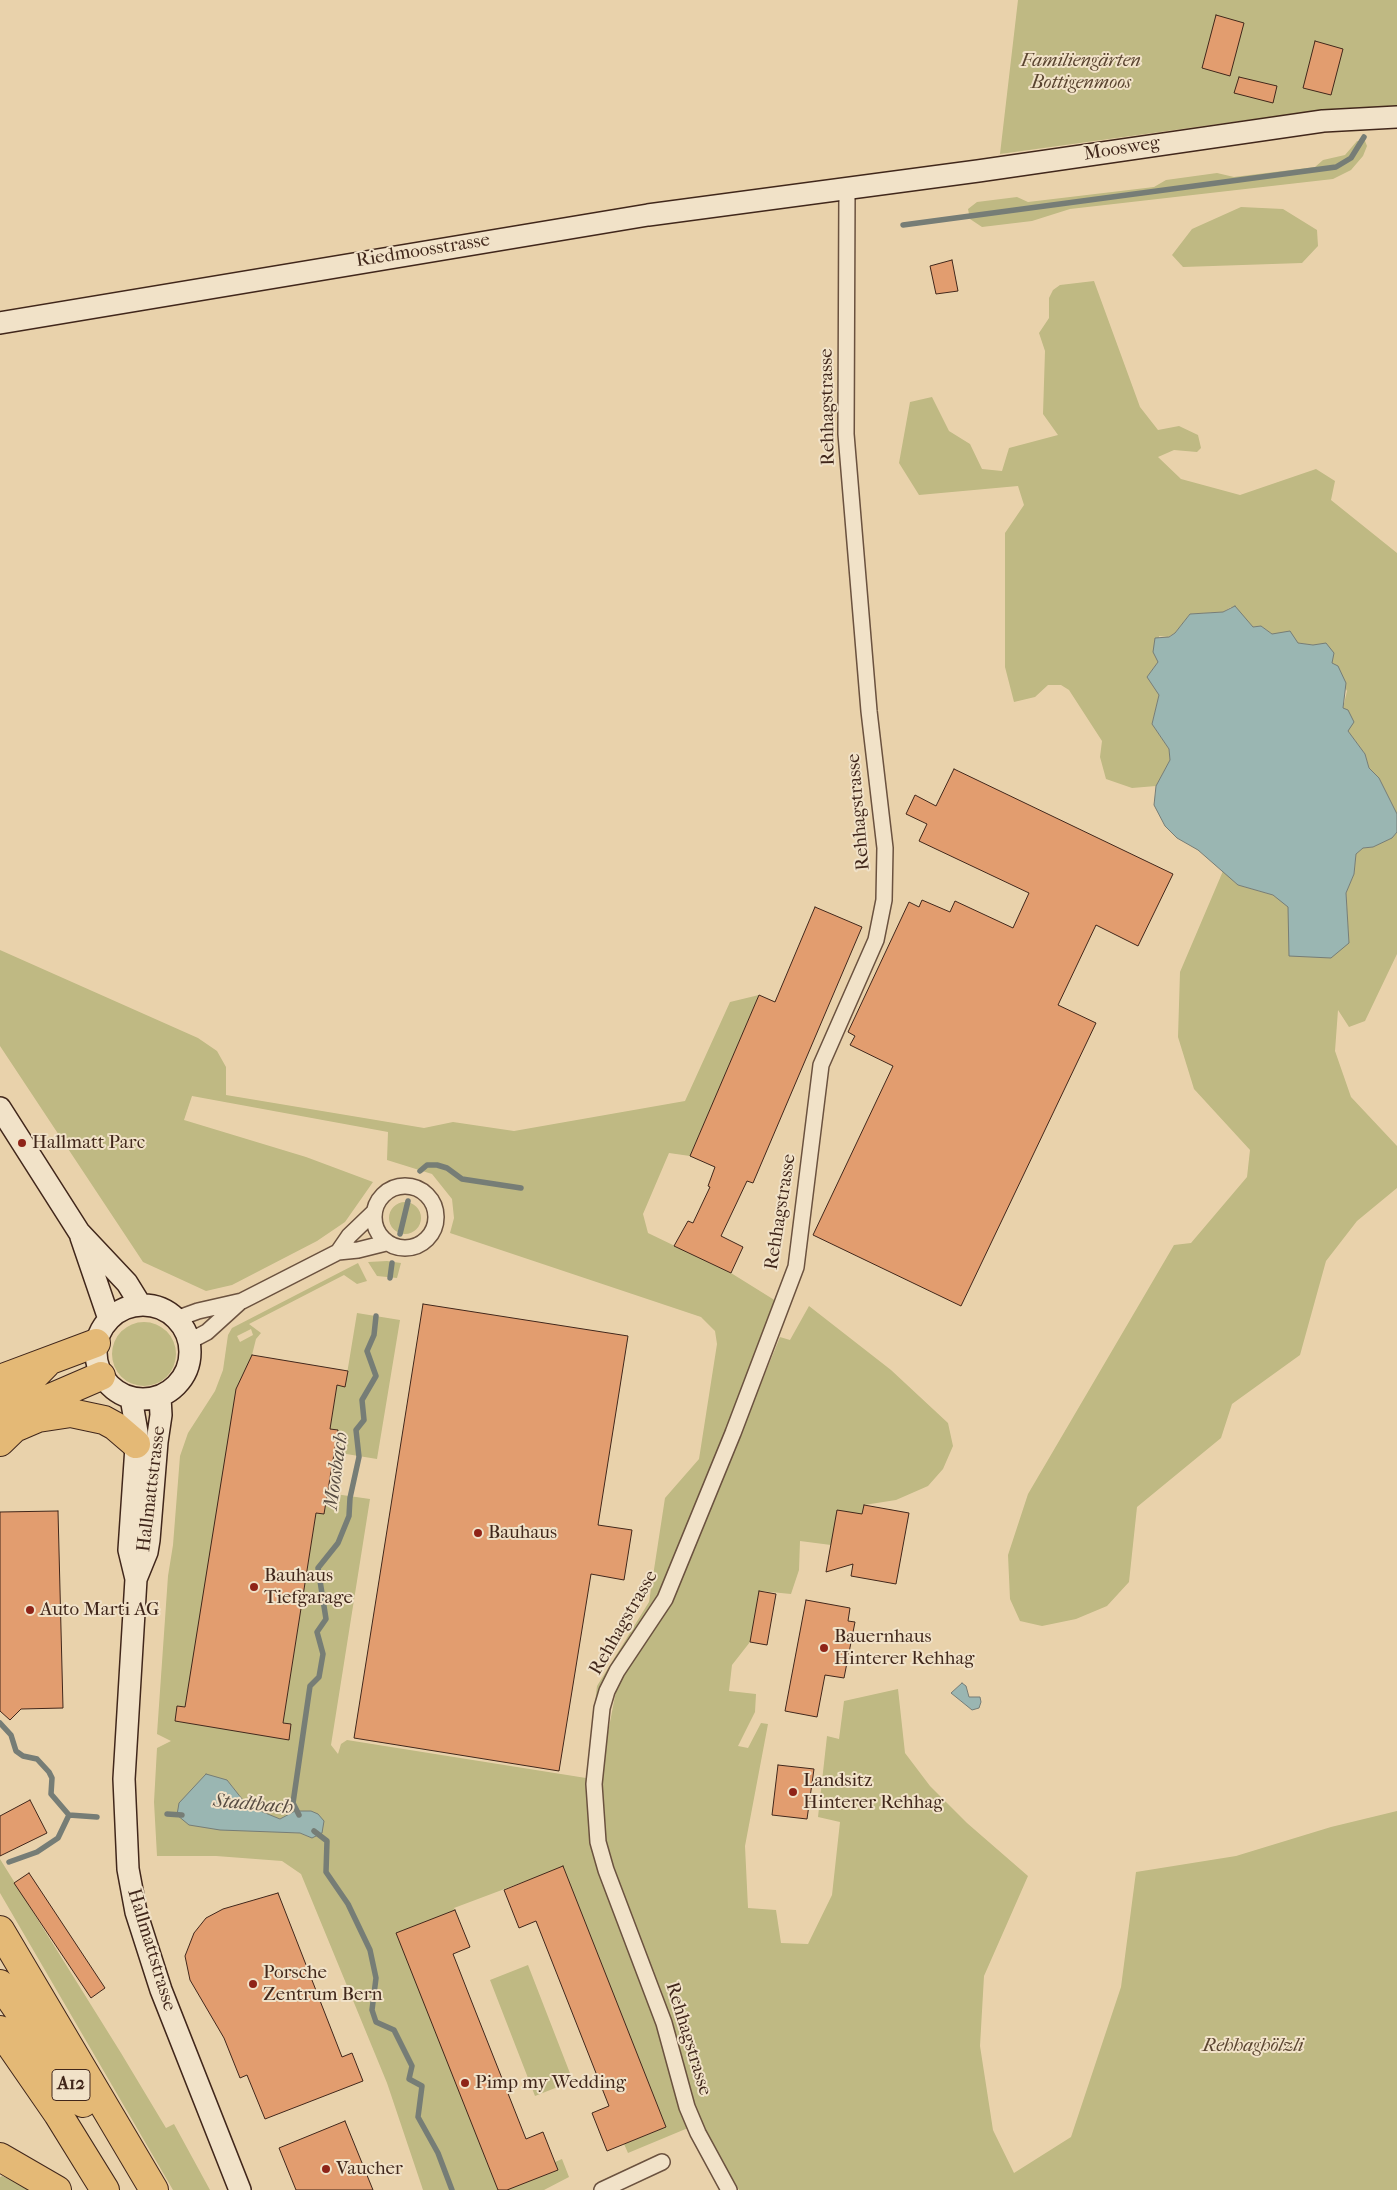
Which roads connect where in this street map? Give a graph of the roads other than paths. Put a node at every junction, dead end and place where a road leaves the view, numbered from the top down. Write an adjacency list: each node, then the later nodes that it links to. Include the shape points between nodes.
1 (1397, 116): 2 (main road, Moosweg, via 1313,122)
2 (847, 188): 3 (main road, Riedmoosstrasse, via 600,222); 33 (street, Rehhagstrasse, via 846,434 869,711 885,848 884,900 876,940 821,1065 796,1267 665,1599 607,1691 602,1708 594,1784 598,1842 606,1870 664,2022 694,2124)
3 (0, 323)
4 (0, 1108): 6 (main road)
5 (374, 1212): 7 (street, via 377,1232); 7 (street, via 384,1194 398,1186 424,1192 434,1206 436,1224 427,1240 406,1249); 8 (street)
6 (79, 1232): 10 (main road, via 127,1283); 12 (main road)
7 (386, 1243): 8 (street)
8 (338, 1252): 9 (street)
9 (242, 1301): 11 (street, via 198,1310); 13 (street, via 208,1332)
10 (140, 1304): 11 (main road, via 160,1308); 12 (main road, via 126,1308)
11 (176, 1319): 13 (main road)
12 (103, 1331): 14 (highway); 15 (main road, via 96,1359)
13 (188, 1342): 17 (main road, via 189,1361 185,1373 170,1392)
14 (47, 1363): 16 (highway); 19 (highway)
15 (101, 1376): 18 (main road, via 118,1393); 19 (highway, via 50,1398)
16 (0, 1379)
17 (160, 1397): 18 (main road, Hallmattstrasse); 21 (main road, Hallmattstrasse, via 149,1540)
18 (131, 1398): 20 (main road, Hallmattstrasse, via 136,1418)
19 (5, 1427): 20 (highway, via 71,1412 104,1420)
20 (136, 1444): 21 (main road, Hallmattstrasse, via 129,1550)
21 (136, 1579): 31 (main road, Hallmattstrasse, via 124,1779 124,1828 129,1875 136,1912 161,1990)
22 (0, 1930): 30 (highway)
23 (0, 1984): 29 (highway, A12, via 82,2101)
24 (0, 2030): 28 (highway, A12)
25 (0, 2157): 27 (highway)
26 (662, 2162): 32 (street)
27 (57, 2190)
28 (105, 2190)
29 (136, 2190)
30 (154, 2190)
31 (240, 2190)
32 (602, 2190)
33 (730, 2190)

